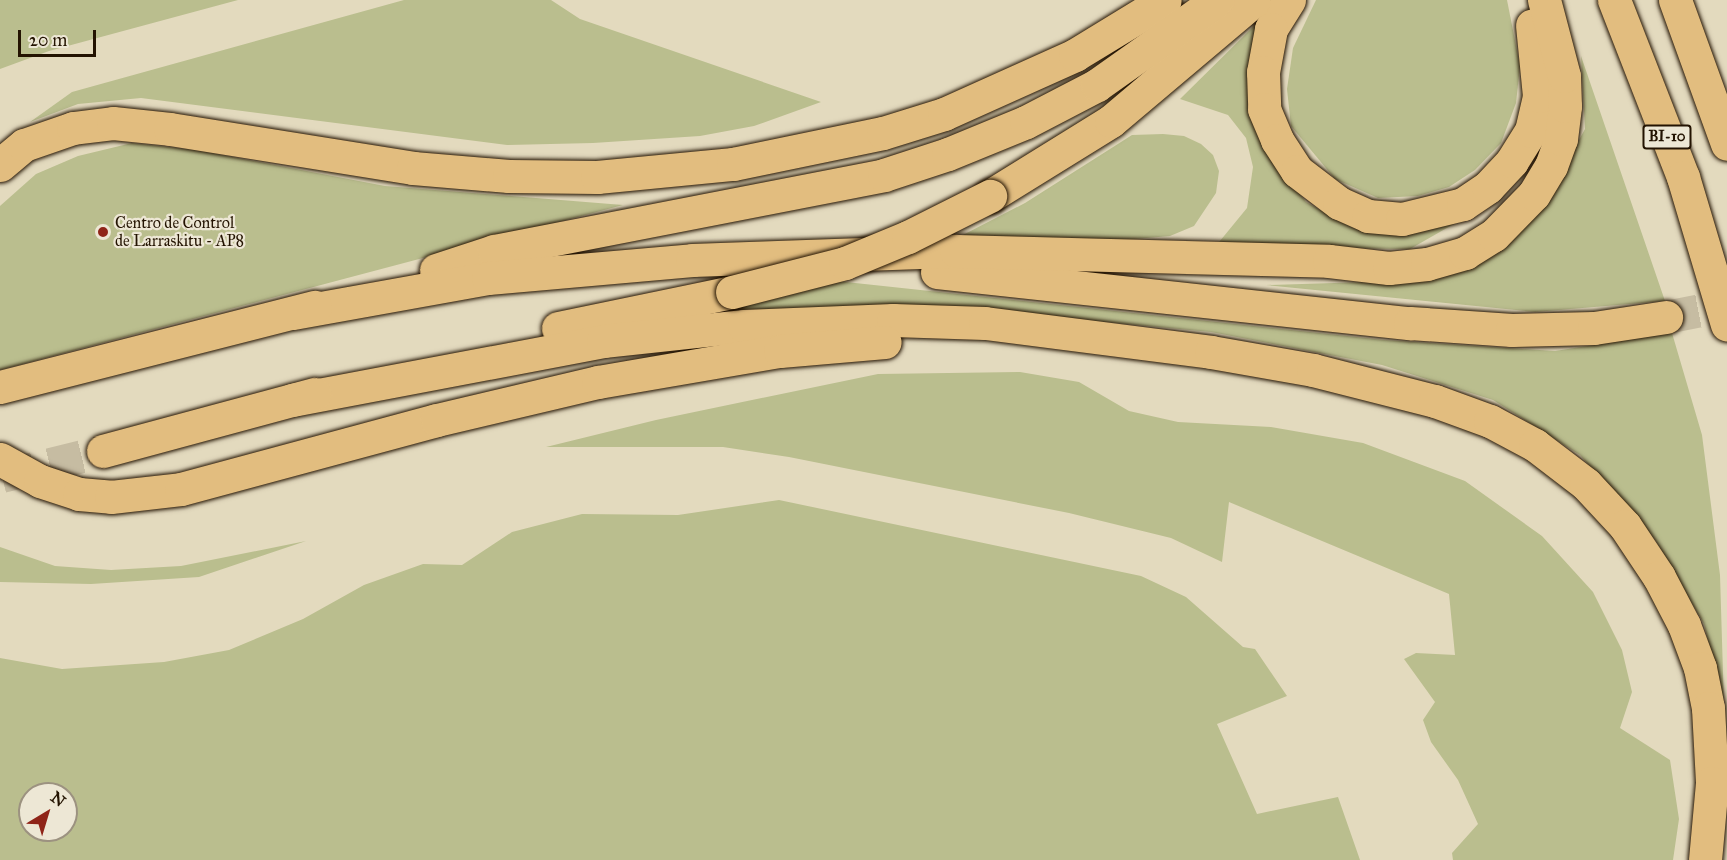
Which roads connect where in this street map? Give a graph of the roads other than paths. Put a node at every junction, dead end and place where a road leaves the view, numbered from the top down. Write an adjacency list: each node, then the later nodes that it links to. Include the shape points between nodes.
1 (1165, 0): 11 (highway, via 1075,55 944,114 883,133 733,164 597,177 509,176 413,168 112,123 73,128 24,145)
2 (1217, 0): 14 (highway, via 1097,85 1026,122 948,154 884,175 494,251)
3 (1254, 0): 19 (highway, bridge, via 1112,121 990,196 908,237 845,263 516,338)
4 (1289, 0): 5 (highway, via 1271,29 1263,72 1264,109 1277,140 1297,171 1340,203 1368,216 1402,219 1429,215 1471,198 1512,160 1531,131 1539,96)
5 (1526, 0)
6 (1544, 0): 12 (highway, via 1564,76 1561,139 1551,166 1519,213 1465,253 1427,264 1389,268 1329,261 956,251)
7 (1593, 0): 13 (highway)
8 (1614, 0): 13 (highway, BI-10, via 1683,177)
9 (1675, 0): 10 (highway)
10 (1727, 144)
11 (0, 165)
12 (692, 260): 14 (highway, via 488,278); 15 (highway, via 956,272 1410,323 1512,330 1594,328)
13 (1714, 276): 16 (highway, BI-10)
14 (293, 313): 18 (highway)
15 (1666, 317)
16 (1727, 325)
17 (1094, 336): 19 (highway, via 985,323 893,320 744,326 603,341); 21 (highway, via 888,341 780,351 598,382 437,420 240,476 181,489 111,497 79,494 40,481); 22 (highway, via 1312,370 1436,401 1490,421 1535,445 1586,484 1625,526 1659,577 1700,668 1712,743)
18 (0, 387)
19 (292, 400): 20 (highway)
20 (103, 450)
21 (0, 459)
22 (1705, 860)

